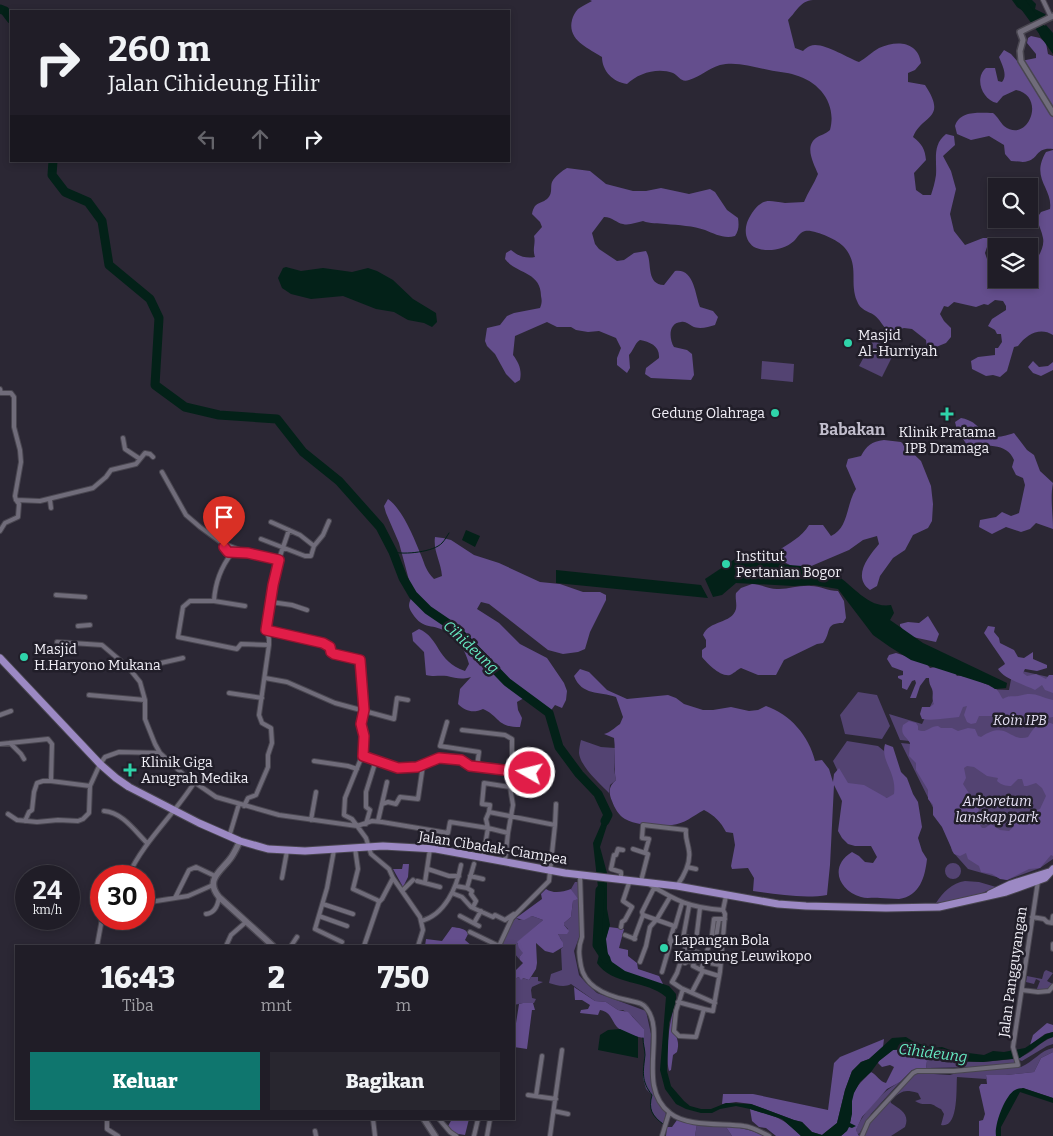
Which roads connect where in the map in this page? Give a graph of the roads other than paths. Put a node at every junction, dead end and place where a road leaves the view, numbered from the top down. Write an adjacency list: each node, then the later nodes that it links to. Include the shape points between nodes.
1 (1043, 0): 2 (street)
2 (1050, 17): 3 (street, via 1020,32 1023,40 1020,51 1021,61)
3 (1053, 113)
4 (0, 389): 9 (street, via 1,393 11,393 14,397 14,427 21,462)
5 (123, 438): 7 (street, via 125,449)
6 (153, 456): 7 (street, via 147,453)
7 (140, 459): 10 (street, via 136,464 111,470 93,488)
8 (162, 472): 17 (street, via 186,515)
9 (16, 500): 10 (street); 15 (street, via 19,504 18,518 5,523)
10 (50, 500): 11 (street)
11 (51, 508)
12 (271, 522): 14 (street)
13 (329, 522): 18 (street)
14 (289, 530): 18 (street); 19 (street)
15 (0, 531)
16 (261, 539): 19 (street)
17 (222, 543): 20 (street); 21 (street)
18 (314, 546): 19 (street, via 313,554 308,556)
19 (283, 547): 22 (street)
20 (232, 553): 21 (street); 25 (street, via 214,588)
21 (248, 553): 22 (street)
22 (279, 560): 26 (street)
23 (56, 595): 24 (street)
24 (85, 597)
25 (214, 601): 27 (street); 33 (street, via 196,600 185,604 178,637 237,648 241,644)
26 (271, 602): 28 (street); 31 (street)
27 (245, 606)
28 (307, 610)
29 (90, 625): 30 (street)
30 (78, 626)
31 (266, 630): 33 (street); 43 (street, via 323,643 334,654 360,660)
32 (58, 642): 36 (street, via 102,645)
33 (269, 646): 37 (street)
34 (182, 658): 36 (street)
35 (1, 660): 55 (highway, Jalan Cibadak-Ciampea)
36 (130, 670): 41 (street, via 140,682)
37 (265, 678): 40 (street); 43 (street, via 286,682 336,703)
38 (229, 693): 40 (street)
39 (89, 695): 41 (street)
40 (262, 698): 70 (street, via 259,715 262,723 271,728 268,768 256,795 248,798)
41 (145, 700): 50 (street, via 146,719)
42 (408, 700): 43 (street, via 397,698 394,719)
43 (364, 710): 51 (street, via 361,724)
44 (11, 711): 45 (street)
45 (0, 715)
46 (447, 722): 57 (street, via 440,746 480,753)
47 (462, 730): 59 (street, via 511,737)
48 (10, 743): 49 (street); 52 (street); 61 (street, via 50,740)
49 (0, 744)
50 (160, 753): 55 (street, via 119,752 105,757); 63 (street)
51 (363, 756): 53 (street); 58 (street)
52 (24, 759)
53 (376, 760): 56 (street, via 398,768); 79 (street, via 366,792 366,807 370,810)
54 (314, 761): 58 (street)
55 (100, 764): 64 (street); 71 (highway, Jalan Cibadak-Ciampea, via 129,787)
56 (423, 766): 57 (street, via 439,758 461,760); 68 (street, via 418,799 400,797 396,804)
57 (477, 766): 59 (street)
58 (358, 769): 81 (street, via 344,808 344,815)
59 (512, 770): 60 (street); 65 (street)
60 (530, 773)
61 (51, 781): 64 (street); 77 (street, via 37,784 32,810)
62 (387, 782): 68 (street)
63 (194, 783): 67 (street, via 216,797); 71 (street)
64 (90, 786): 77 (street, via 89,813 83,819)
65 (510, 787): 73 (street, via 484,783 482,804 490,805); 75 (street, via 514,805)
66 (316, 792): 76 (street)
67 (239, 804): 70 (street); 84 (street)
68 (382, 804): 78 (street)
69 (556, 804): 80 (street)
70 (244, 806): 76 (street)
71 (174, 810): 84 (highway, Jalan Cibadak-Ciampea); 86 (street)
72 (104, 811): 86 (street, via 120,816)
73 (489, 812): 75 (street); 82 (street, via 486,819)
74 (8, 814): 77 (street)
75 (511, 817): 80 (street); 83 (street)
76 (311, 820): 81 (street)
77 (24, 821)
78 (378, 821): 79 (street); 82 (street, via 448,833 450,822)
79 (366, 824): 81 (street)
80 (556, 825): 103 (street)
81 (357, 826): 87 (street)
82 (488, 828): 83 (street); 95 (street)
83 (508, 833): 96 (street)
84 (229, 837): 85 (highway, Jalan Cibadak-Ciampea)
85 (240, 841): 93 (highway, Jalan Cibadak-Ciampea); 108 (main road, via 232,857)
86 (147, 843): 98 (street)
87 (369, 846): 88 (highway, Jalan Cibadak-Ciampea); 89 (highway, Jalan Cibadak-Ciampea); 112 (street, via 372,856 389,869)
88 (354, 848): 91 (highway, Jalan Cibadak-Ciampea); 133 (street, via 358,869 352,889)
89 (430, 849): 95 (highway, Jalan Cibadak-Ciampea); 101 (street)
90 (633, 849): 94 (street)
91 (334, 850): 93 (highway, Jalan Cibadak-Ciampea); 135 (street)
92 (623, 850): 114 (street, via 618,849 614,855 611,869 621,872)
93 (287, 851): 111 (street)
94 (645, 853): 100 (street, via 649,839 642,838 643,825 686,830 690,852); 118 (street, via 648,854)
95 (483, 857): 96 (highway, Jalan Cibadak-Ciampea)
96 (505, 861): 103 (highway, Jalan Cibadak-Ciampea)
97 (474, 864): 109 (street)
98 (133, 865)
99 (461, 865): 105 (street)
100 (688, 867): 102 (street); 107 (street)
101 (428, 869): 105 (street, via 449,876); 117 (street)
102 (696, 869)
103 (550, 870): 106 (highway, Jalan Cibadak-Ciampea); 142 (street, via 546,885)
104 (1051, 871): 116 (highway); 130 (highway, via 1011,884)
105 (459, 874): 109 (street); 120 (street)
106 (580, 875): 114 (highway, Jalan Cibadak-Ciampea); 209 (street, via 582,937 578,946 583,975 604,993 642,1004 648,1009 653,1028 653,1076 661,1104)
107 (684, 875): 110 (street); 121 (street)
108 (215, 876): 119 (main road); 131 (street, via 192,868)
109 (470, 876): 113 (street); 123 (street)
110 (691, 877)
111 (282, 878)
112 (393, 878): 125 (street); 133 (street)
113 (483, 879)
114 (619, 879): 115 (highway, Jalan Cibadak-Ciampea)
115 (630, 880): 118 (highway, Jalan Cibadak-Ciampea); 139 (street, via 623,901 632,906)
116 (1038, 881): 130 (highway); 149 (street, Jalan Pangguyangan)
117 (425, 882): 122 (street); 125 (street, via 415,880)
118 (643, 882): 121 (highway, Jalan Cibadak-Ciampea); 124 (street)
119 (213, 885): 128 (main road); 131 (street, via 196,894)
120 (456, 886): 123 (street); 126 (street)
121 (677, 886): 127 (highway, Jalan Cibadak-Ciampea)
122 (440, 887)
123 (467, 888): 137 (street, via 476,898)
124 (654, 888): 129 (street); 145 (street)
125 (403, 890): 152 (street)
126 (452, 892): 137 (street); 152 (street, via 443,908)
127 (726, 896): 130 (highway, Jalan Cibadak-Ciampea, via 778,904 886,908 939,907); 140 (street)
128 (219, 897): 143 (street, via 216,908); 153 (main road)
129 (670, 897): 134 (street); 151 (street)
130 (986, 897)
131 (175, 898): 132 (street)
132 (155, 901)
133 (379, 902): 177 (street)
134 (682, 903): 136 (street); 158 (street)
135 (323, 904): 144 (street); 146 (street)
136 (689, 906): 138 (street); 164 (street)
137 (473, 907): 141 (street)
138 (700, 908): 140 (street); 166 (street)
139 (631, 910): 145 (street); 157 (street)
140 (724, 910): 150 (street)
141 (481, 911): 142 (street, via 505,920); 154 (street)
142 (516, 913): 180 (street)
143 (206, 914)
144 (353, 914)
145 (642, 914): 151 (street); 160 (street)
146 (319, 916): 155 (street); 169 (street, via 315,927 317,931)
147 (460, 916): 154 (street)
148 (1053, 916): 149 (street, via 1052,923)
149 (1032, 917): 196 (street, Jalan Pangguyangan)
150 (725, 919): 170 (street, via 718,919); 181 (street)
151 (655, 920): 162 (street); 167 (street, via 674,926)
152 (421, 921): 178 (street, via 423,930)
153 (246, 922): 174 (street, via 231,935); 175 (main road)
154 (474, 923): 156 (street)
155 (348, 926)
156 (479, 926)
157 (621, 927)
158 (674, 927)
159 (100, 930): 173 (street)
160 (636, 931): 162 (street); 163 (street, via 634,939)
161 (470, 932): 179 (street)
162 (648, 934): 187 (street)
163 (625, 935)
164 (683, 936): 166 (street); 171 (street)
165 (297, 937): 176 (street)
166 (696, 939): 168 (street)
167 (672, 941): 171 (street); 192 (street)
168 (702, 941): 170 (street); 184 (street)
169 (342, 942)
170 (712, 943): 181 (street); 185 (street)
171 (682, 944): 186 (street, via 686,945)
172 (1053, 944): 182 (street)
173 (97, 945)
174 (226, 945)
175 (272, 945)
176 (292, 945)
177 (364, 945)
178 (418, 945)
179 (497, 945)
180 (499, 945)
181 (722, 945): 190 (street)
182 (1053, 949)
183 (690, 950): 184 (street)
184 (698, 952): 185 (street)
185 (706, 956): 188 (street)
186 (682, 961): 189 (street); 195 (street, via 672,982)
187 (640, 962)
188 (703, 962): 189 (street, via 695,960); 190 (street); 191 (street)
189 (694, 963): 191 (street)
190 (720, 965): 193 (street)
191 (702, 971): 193 (street); 197 (street)
192 (662, 972)
193 (719, 976): 200 (street)
194 (1053, 986): 196 (street, via 1049,991)
195 (682, 988): 197 (street); 199 (street)
196 (1022, 990): 226 (street, Jalan Pangguyangan, via 1013,1047 1017,1063 954,1071 917,1071 868,1122)
197 (692, 992): 200 (street)
198 (698, 997): 201 (street)
199 (678, 1002): 201 (street); 202 (street, via 674,1031 679,1036 696,1037)
200 (715, 1003): 202 (street, via 713,1011)
201 (694, 1006): 202 (street)
202 (704, 1009)
203 (562, 1050): 207 (street)
204 (542, 1056): 206 (street)
205 (528, 1095): 206 (street)
206 (536, 1096): 207 (street)
207 (556, 1099): 208 (street)
208 (554, 1111): 210 (street); 223 (street)
209 (669, 1113): 224 (street); 225 (street, via 700,1123 751,1127)
210 (568, 1114)
211 (106, 1120): 217 (street, via 107,1128)
212 (373, 1120): 218 (street)
213 (425, 1120): 219 (main road)
214 (440, 1120): 220 (street)
215 (478, 1120): 221 (street)
216 (490, 1120): 222 (street)
217 (118, 1136)
218 (375, 1136)
219 (435, 1136)
220 (456, 1136)
221 (474, 1136)
222 (487, 1136)
223 (550, 1136)
224 (662, 1136)
225 (769, 1136)
226 (862, 1136)

